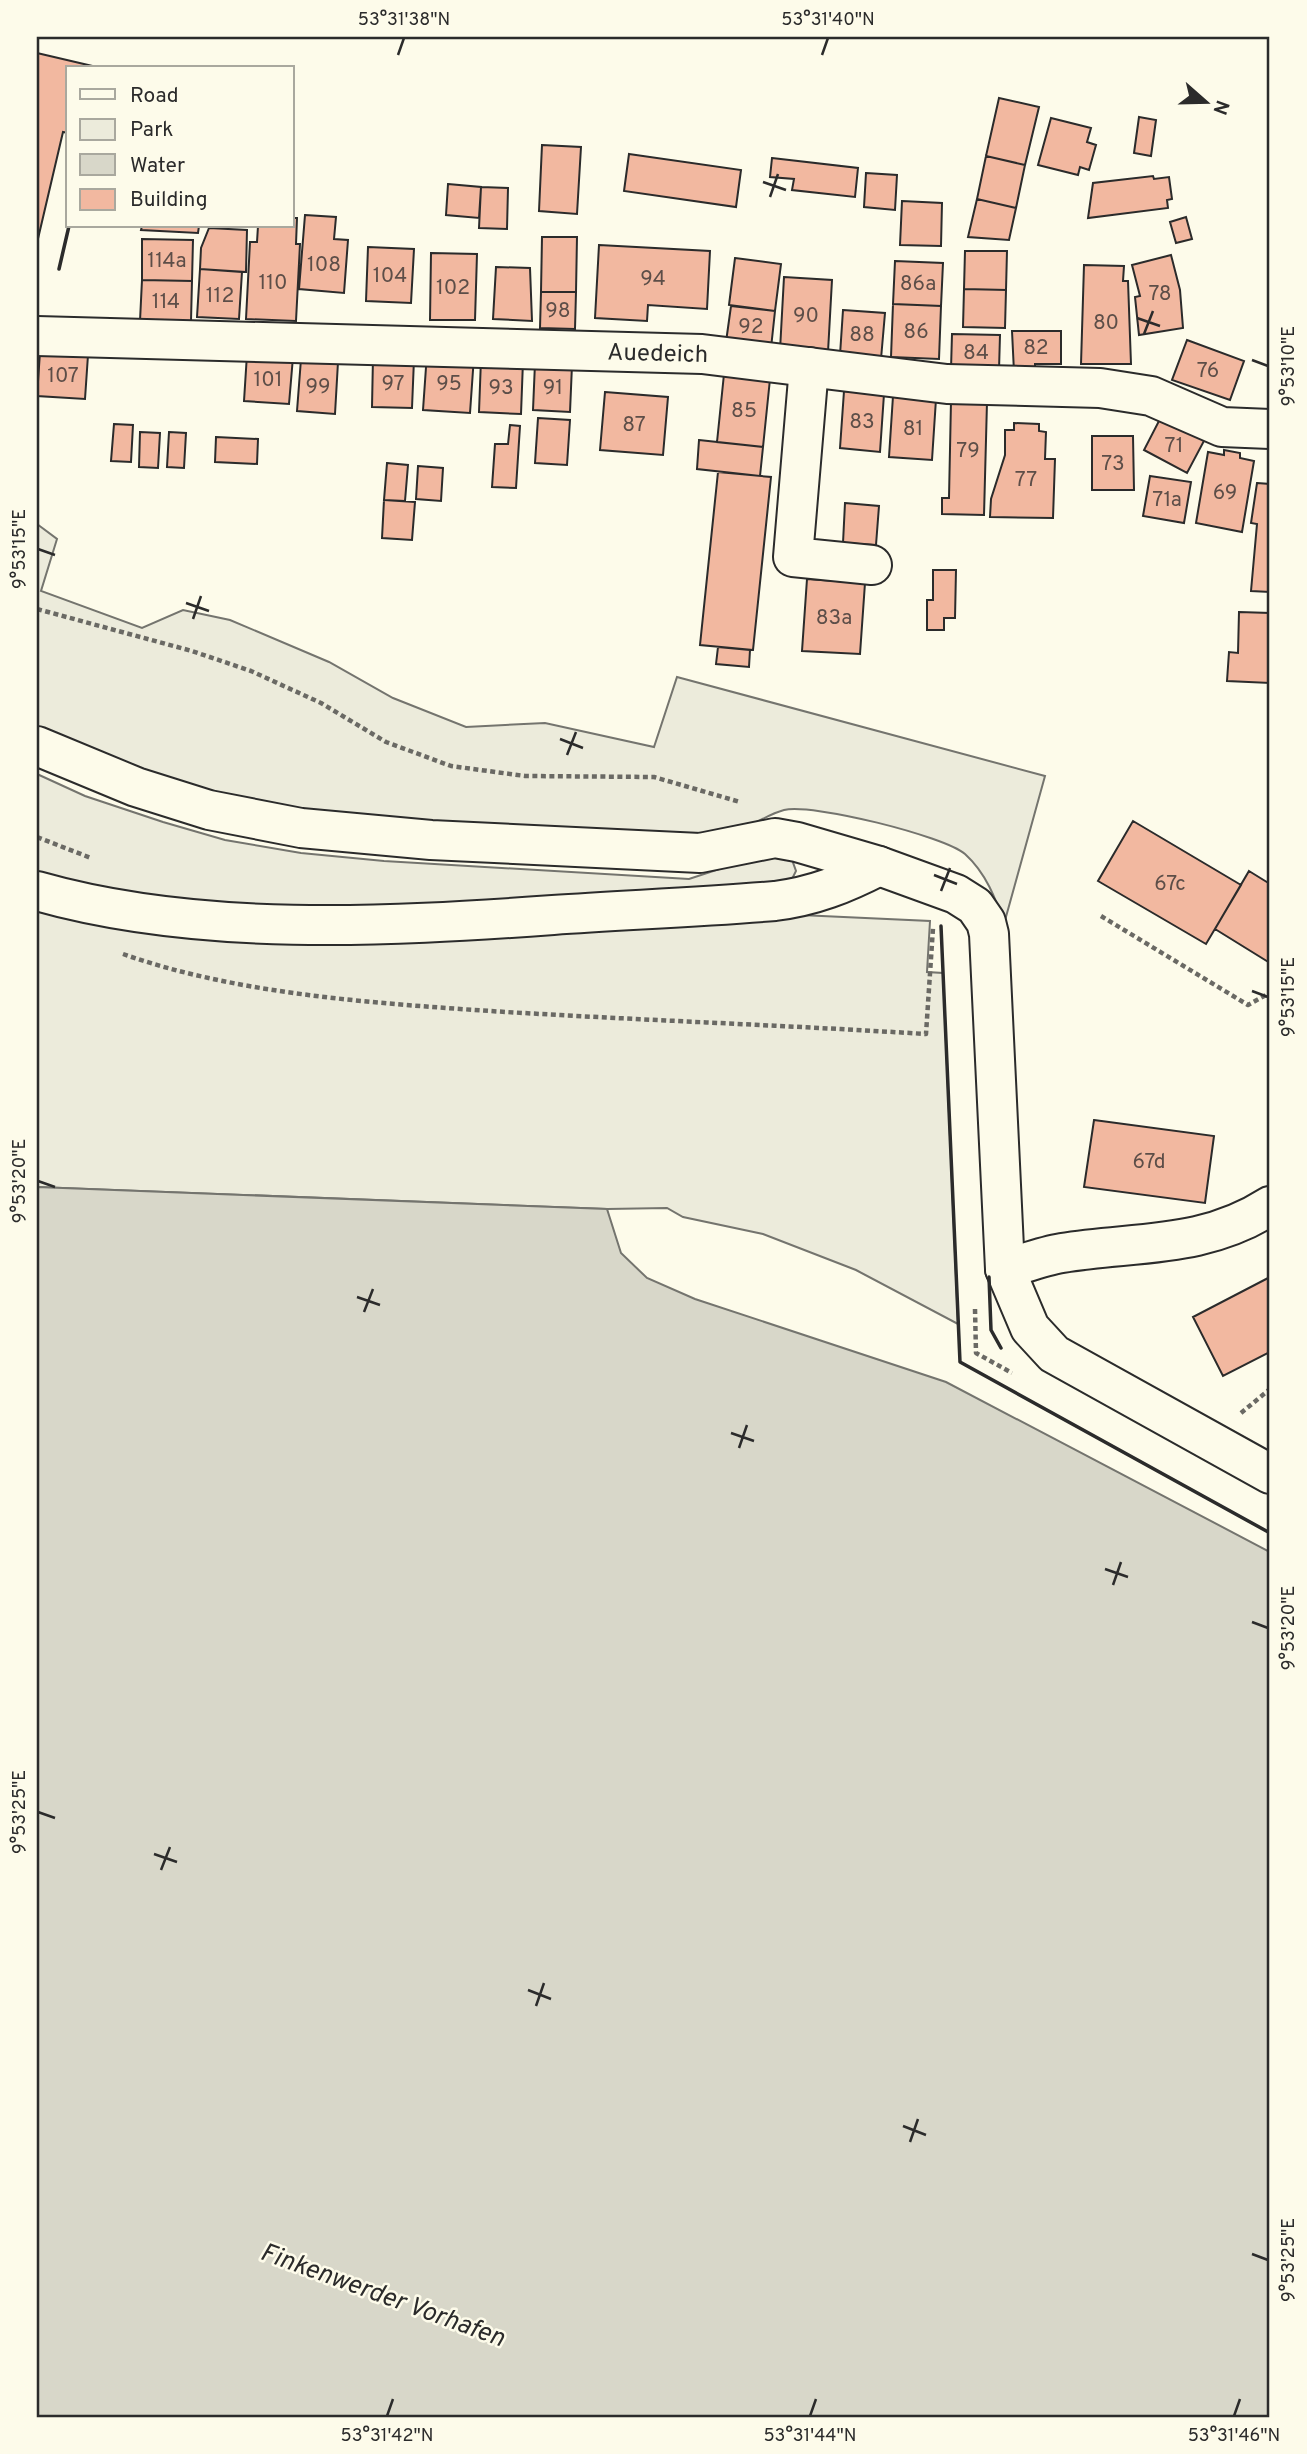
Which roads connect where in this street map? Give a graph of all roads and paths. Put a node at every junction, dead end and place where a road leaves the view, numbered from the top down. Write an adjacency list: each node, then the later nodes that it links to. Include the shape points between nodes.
1 (37, 336): 2 (street, Auedeich, via 702,354)
2 (809, 367): 3 (street, Auedeich, via 947,384 1100,388 1150,396 1222,427); 4 (street, via 793,558)
3 (1270, 429)
4 (872, 565)
5 (37, 609): 7 (path, via 251,671 386,742 451,766 525,776 654,777)
6 (37, 746): 8 (street, via 136,787 209,810 300,828 431,840 700,853 775,838)
7 (750, 804)
8 (879, 866): 9 (street, via 821,893 775,901 399,926 240,922 92,907); 15 (street, via 967,900 986,922)
9 (37, 891)
10 (1101, 916): 13 (path, via 1248,1005 1266,995)
11 (934, 922): 12 (path, via 926,1034 326,998 158,966)
12 (121, 954)
13 (1270, 998)
14 (1270, 1206): 15 (street, via 1196,1238 1060,1253)
15 (1005, 1269): 16 (street, via 1030,1328 1054,1354)
16 (1270, 1474)

